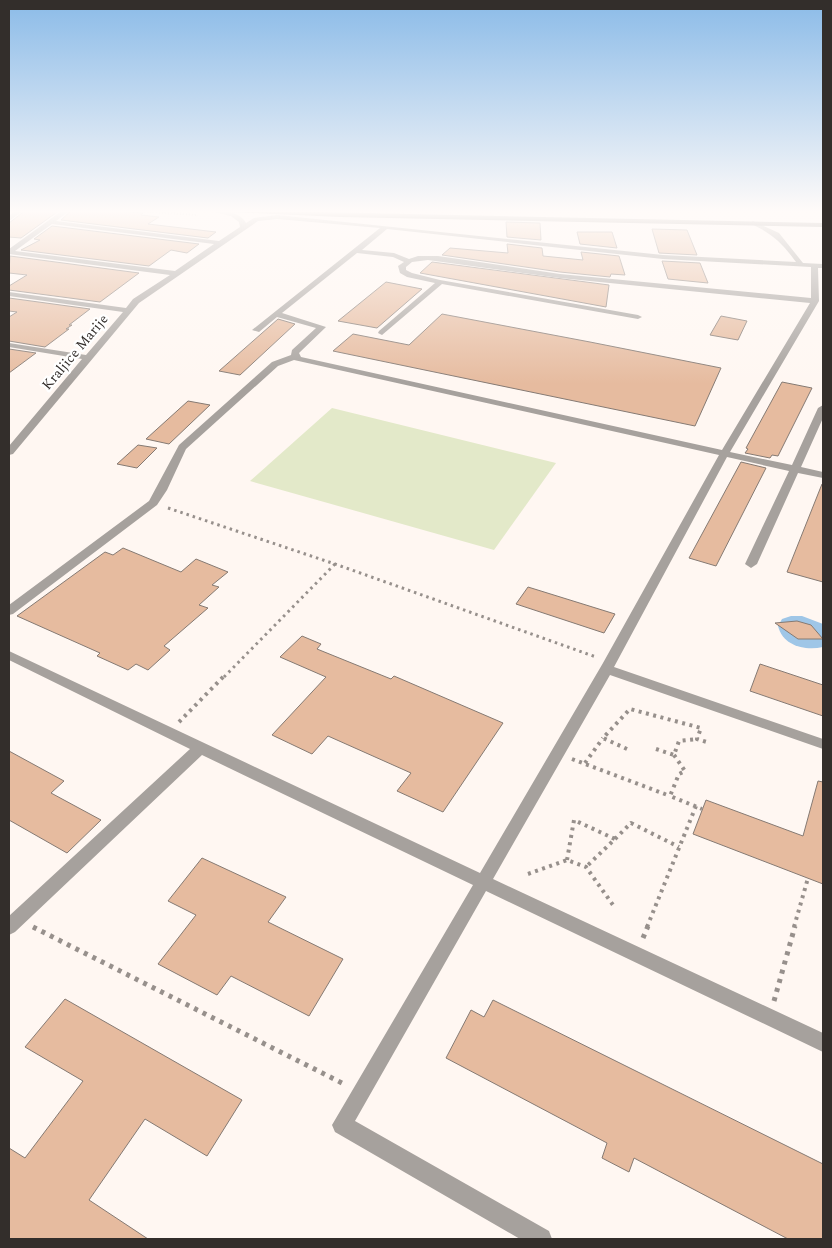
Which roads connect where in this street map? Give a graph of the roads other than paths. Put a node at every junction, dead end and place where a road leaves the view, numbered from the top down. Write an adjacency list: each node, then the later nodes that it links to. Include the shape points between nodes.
1 (131, 268): 7 (street)
2 (182, 268): 7 (street, Kraljice Marije)
3 (334, 268): 12 (street)
4 (402, 268): 8 (street, via 406,273)
5 (502, 268): 10 (street)
6 (815, 268): 10 (street)
7 (174, 274): 11 (street, Kraljice Marije)
8 (440, 282): 13 (street); 15 (street)
9 (9, 294): 11 (street)
10 (818, 299): 21 (street)
11 (127, 310): 18 (street, Kraljice Marije)
12 (276, 314): 14 (street); 17 (street, via 322,327 295,352)
13 (638, 317)
14 (256, 330)
15 (382, 333)
16 (9, 345): 18 (street)
17 (295, 356): 21 (street, via 298,360); 25 (street, via 275,364 182,447 153,503)
18 (89, 358): 20 (street, Kraljice Marije)
19 (823, 408): 22 (street)
20 (9, 452)
21 (724, 454): 22 (street); 27 (street)
22 (795, 469): 23 (street); 24 (street)
23 (823, 475)
24 (752, 564)
25 (9, 611)
26 (9, 655): 29 (street)
27 (608, 666): 28 (street); 30 (street)
28 (823, 744)
29 (200, 748): 30 (street); 31 (street)
30 (483, 881): 32 (street); 33 (street, via 342,1125)
31 (13, 923)
32 (823, 1043)
33 (541, 1239)

